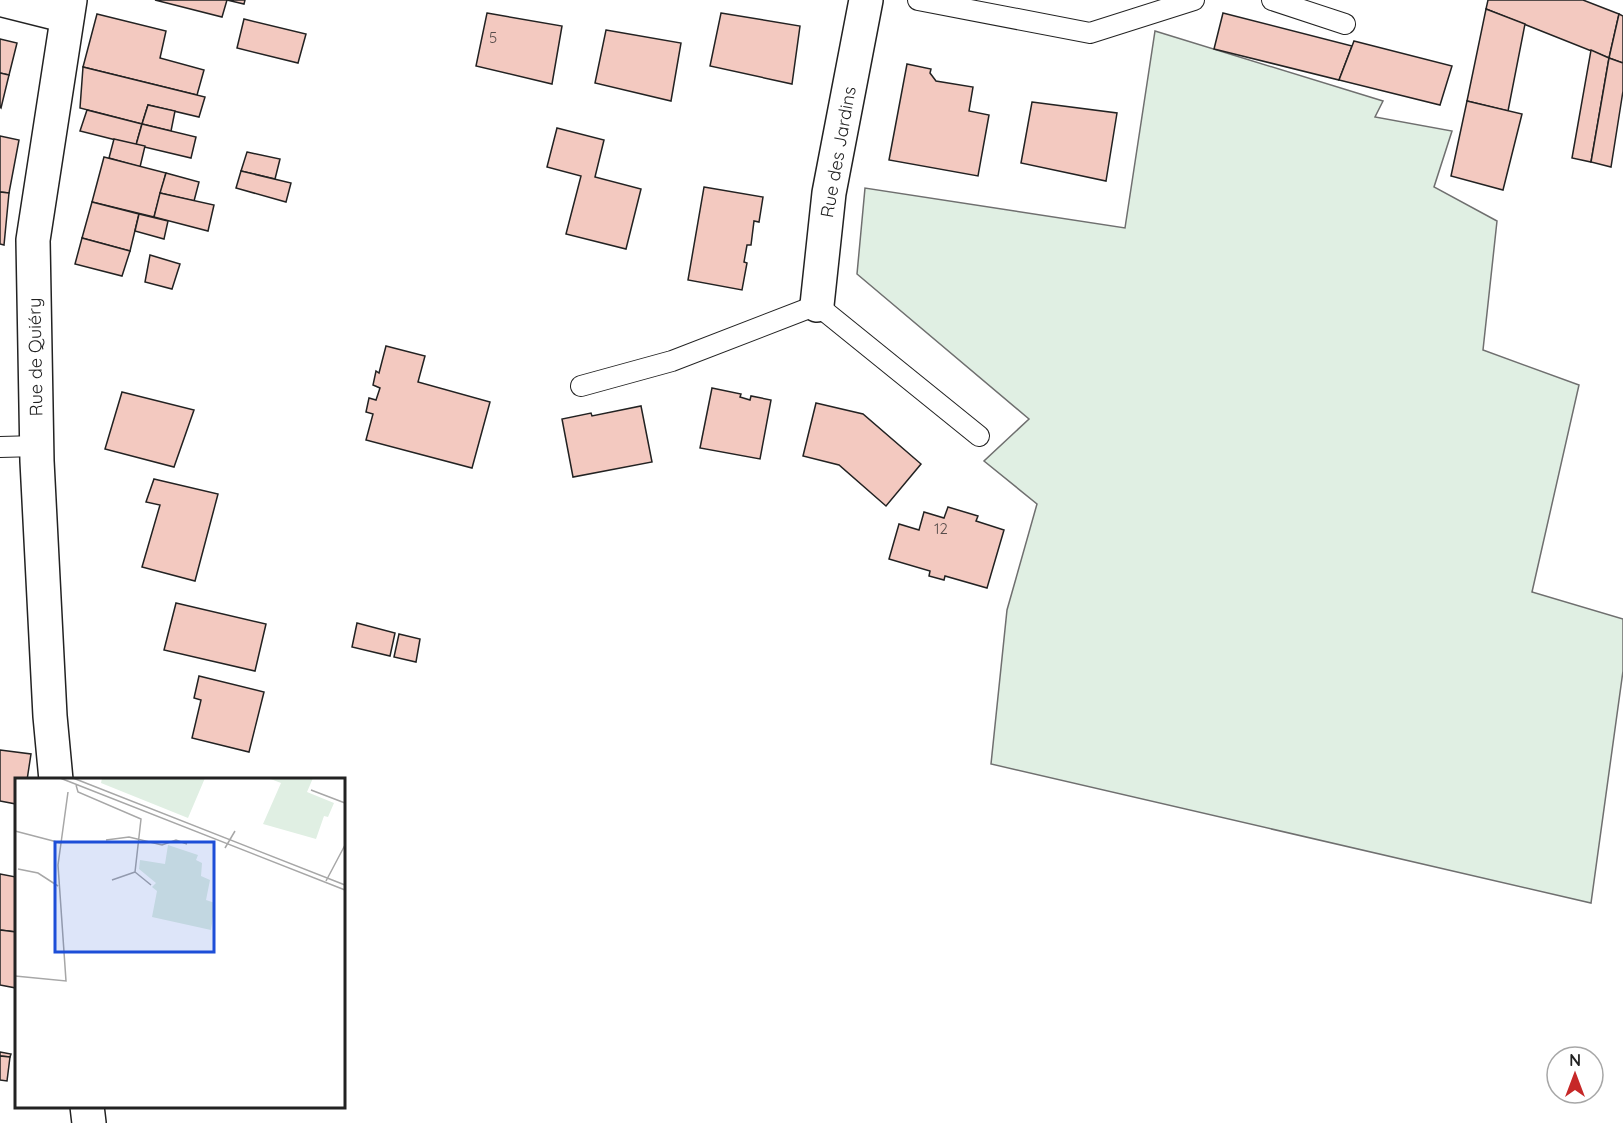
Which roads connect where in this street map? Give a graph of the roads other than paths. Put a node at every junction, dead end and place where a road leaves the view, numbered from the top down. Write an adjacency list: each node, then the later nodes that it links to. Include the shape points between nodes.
1 (3, 0): 6 (street)
2 (866, 0): 8 (street, Rue des Jardins, via 829,194)
3 (918, 0): 4 (lane, via 1090,33)
4 (1194, 0)
5 (1272, 0): 7 (lane)
6 (69, 8): 11 (street, Rue de Quiéry, via 33,240)
7 (1345, 24)
8 (817, 306): 9 (lane, via 672,361); 10 (lane)
9 (581, 386)
10 (979, 436)
11 (37, 446): 12 (lane); 13 (street, Rue de Quiéry)
12 (0, 447)
13 (56, 778)
14 (87, 1108): 15 (street)
15 (89, 1123)

